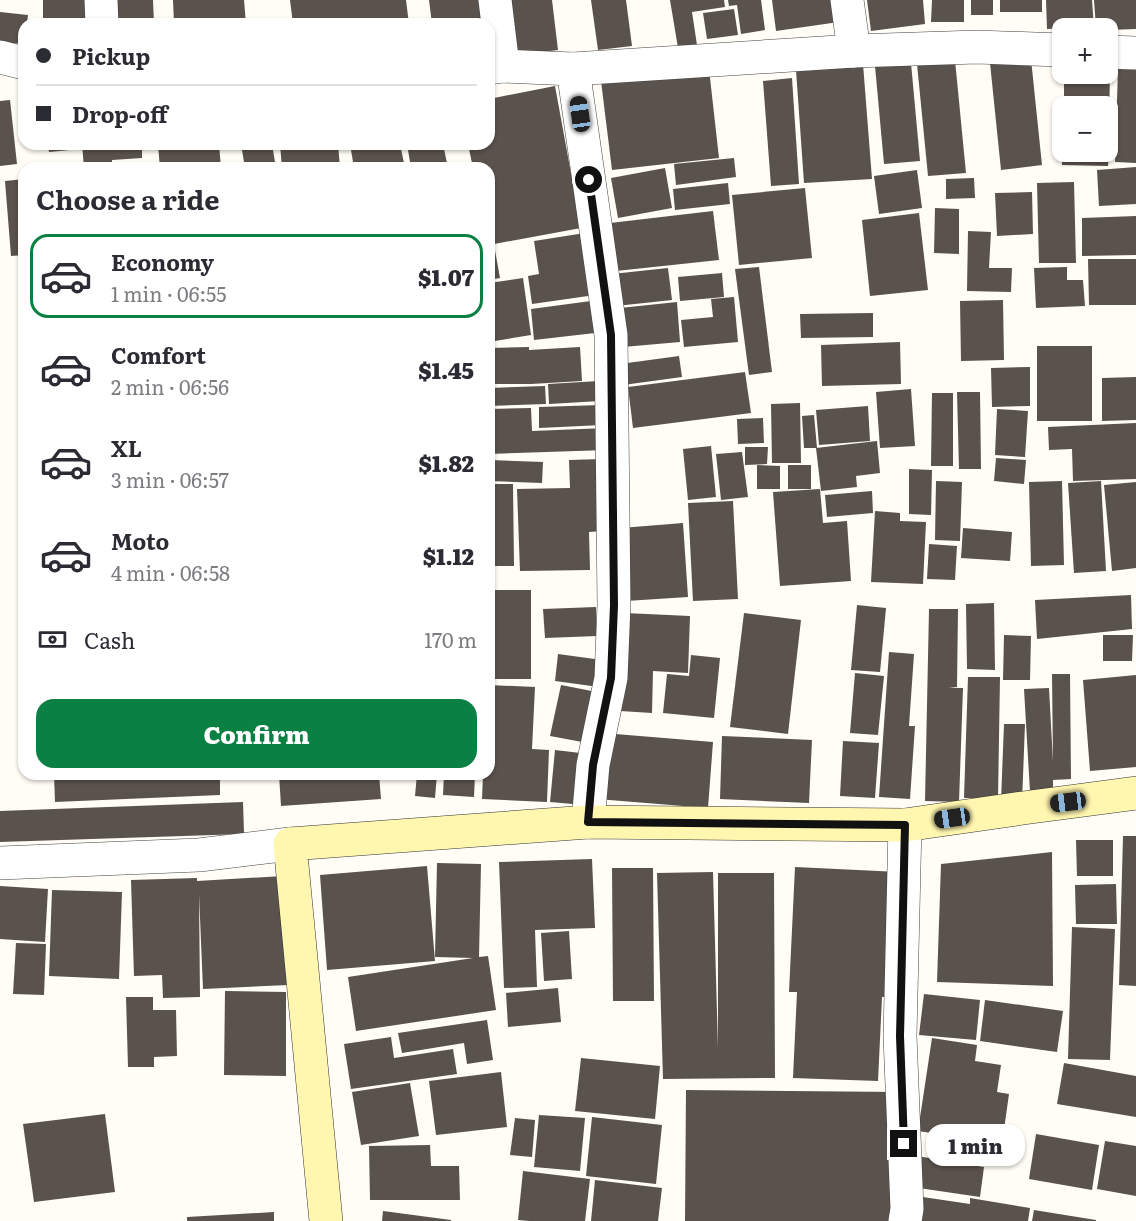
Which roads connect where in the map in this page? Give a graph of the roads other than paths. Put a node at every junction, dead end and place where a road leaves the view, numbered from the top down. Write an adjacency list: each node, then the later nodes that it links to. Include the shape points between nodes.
1 (101, 0): 4 (street)
2 (495, 0): 11 (street)
3 (847, 0): 6 (street)
4 (102, 18)
5 (1052, 50): 6 (street, via 977,47)
6 (854, 51): 12 (street)
7 (1118, 52): 8 (street)
8 (1136, 53)
9 (0, 57): 10 (street)
10 (18, 62)
11 (496, 67): 12 (street)
12 (573, 69): 14 (street, via 611,335 611,678 593,765)
13 (1136, 793): 15 (main road)
14 (588, 822): 15 (main road); 16 (main road)
15 (905, 825): 19 (street, via 900,1036)
16 (291, 844): 17 (street, via 199,855); 18 (main road)
17 (0, 863)
18 (326, 1221)
19 (905, 1221)

